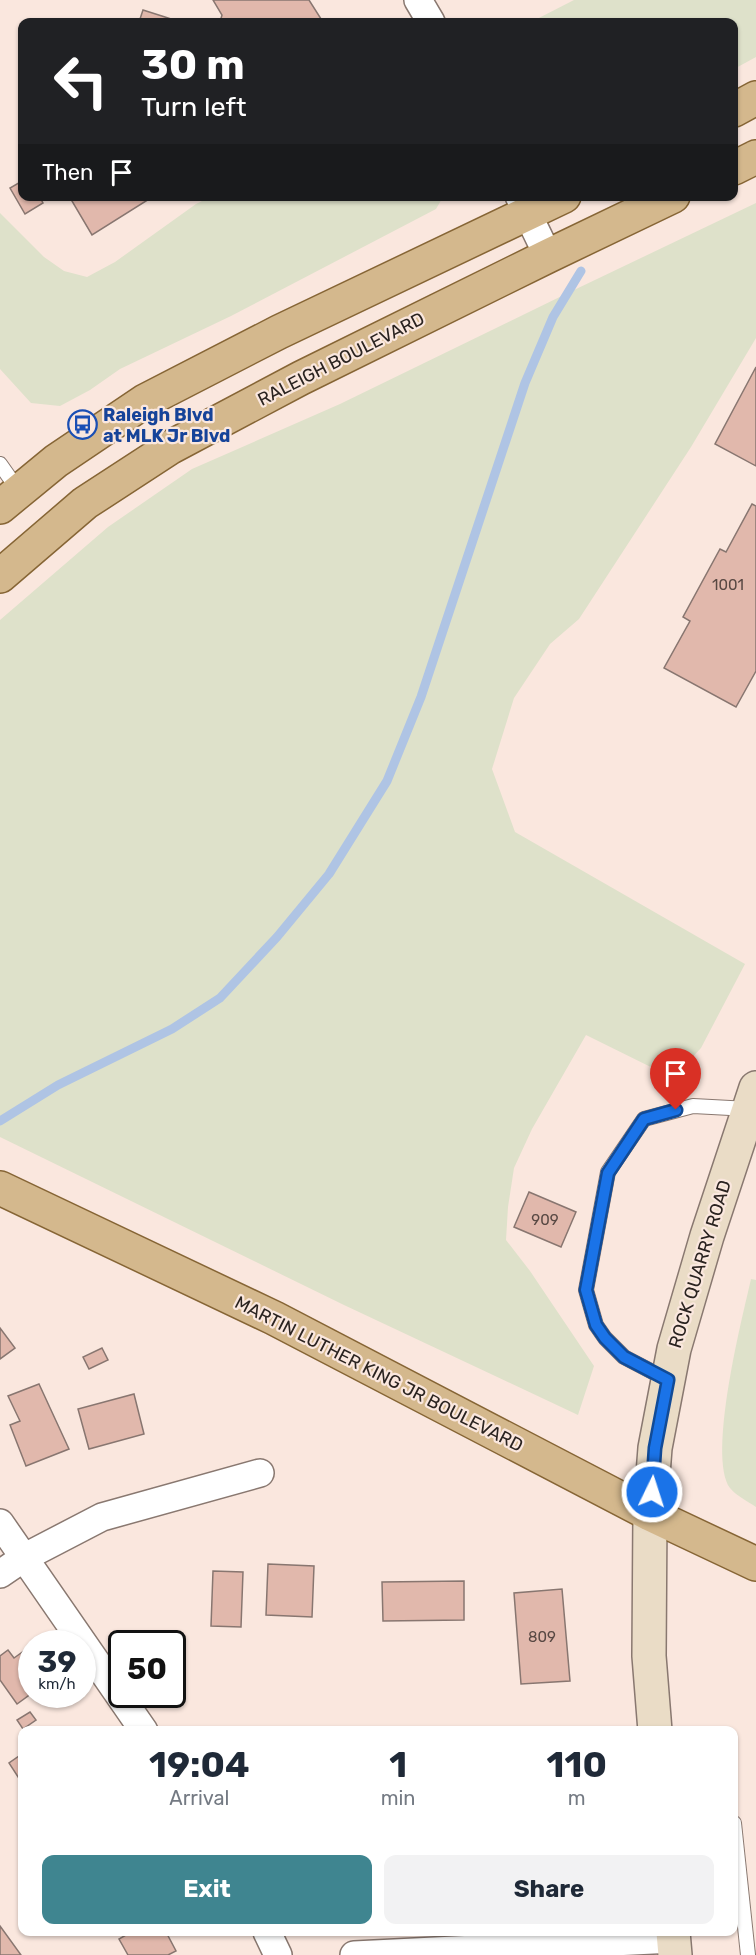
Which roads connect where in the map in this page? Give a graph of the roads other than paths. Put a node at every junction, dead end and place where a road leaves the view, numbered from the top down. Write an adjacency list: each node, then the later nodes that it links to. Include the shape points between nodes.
1 (418, 0): 2 (street)
2 (429, 18)
3 (756, 98): 4 (main road)
4 (738, 108)
5 (756, 157): 6 (main road)
6 (738, 166)
7 (541, 201): 9 (main road)
8 (663, 201): 10 (main road, RALEIGH BOULEVARD)
9 (523, 205): 10 (street); 12 (main road, via 146,401 56,461)
10 (548, 256): 13 (main road, RALEIGH BOULEVARD, via 171,447 85,503)
11 (0, 464): 12 (lane)
12 (10, 499)
13 (0, 576)
14 (753, 1098): 16 (main road, ROCK QUARRY ROAD, via 707,1236); 16 (lane, via 693,1106 644,1119 608,1173 586,1290 596,1325 624,1357)
15 (0, 1188): 18 (main road, MARTIN LUTHER KING JR BOULEVARD, via 273,1318)
16 (668, 1380): 18 (main road, ROCK QUARRY ROAD, via 655,1448)
17 (260, 1473): 20 (street, via 102,1517)
18 (650, 1514): 21 (main road, MARTIN LUTHER KING JR BOULEVARD); 24 (main road, ROCK QUARRY ROAD, via 649,1656)
19 (0, 1523): 20 (street)
20 (25, 1557): 22 (street); 23 (street)
21 (756, 1564)
22 (0, 1574)
23 (141, 1726)
24 (655, 1726)
25 (738, 1848): 26 (lane)
26 (751, 1928): 32 (lane)
27 (269, 1936): 30 (street)
28 (560, 1938): 29 (street); 31 (street)
29 (674, 1942)
30 (278, 1955)
31 (354, 1955)
32 (748, 1955)

